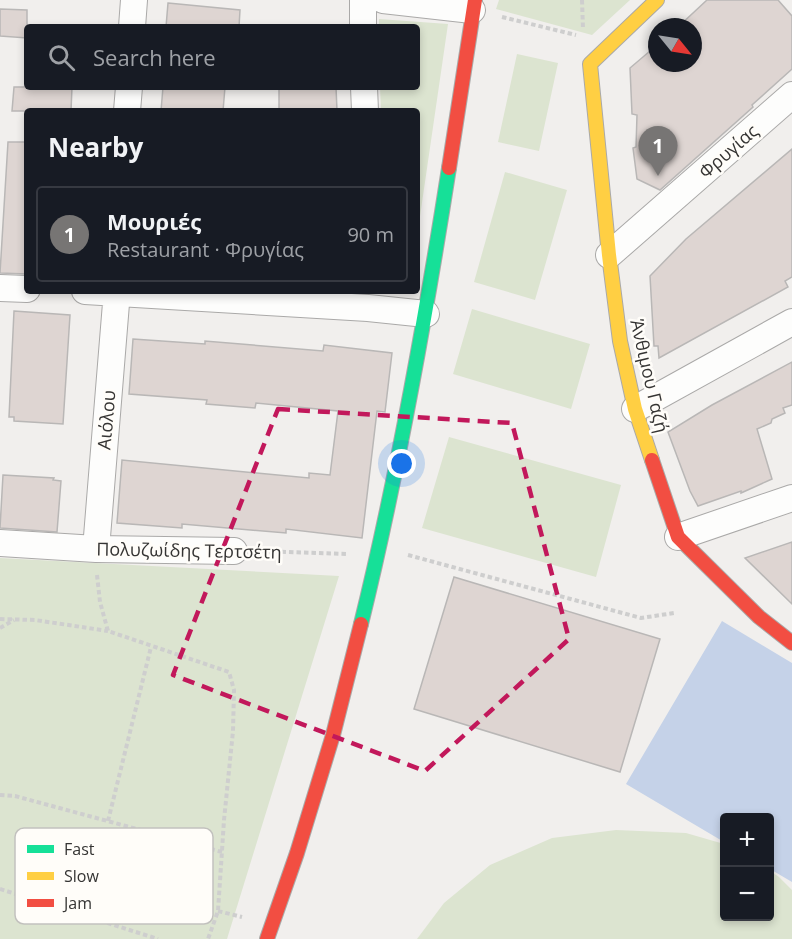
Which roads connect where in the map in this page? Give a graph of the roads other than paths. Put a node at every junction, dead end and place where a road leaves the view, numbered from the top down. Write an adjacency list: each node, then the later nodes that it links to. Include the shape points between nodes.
1 (134, 0): 6 (street)
2 (363, 0): 7 (street)
3 (383, 0): 5 (street)
4 (657, 0): 13 (street, Άνθιμου Γαζή, via 590,64)
5 (474, 5): 19 (street)
6 (132, 24)
7 (363, 24)
8 (129, 90): 11 (street)
9 (364, 90): 12 (street)
10 (792, 95): 13 (street, Φρυγίας)
11 (127, 108)
12 (365, 108)
13 (609, 255): 21 (street, Άνθιμου Γαζή, via 620,341)
14 (0, 288): 15 (street)
15 (24, 289)
16 (117, 294): 25 (street, Αιόλου)
17 (180, 294): 18 (street)
18 (368, 300): 19 (street)
19 (426, 314): 28 (street, via 378,555 333,735)
20 (792, 322): 21 (street)
21 (635, 409): 23 (street, Άνθιμου Γαζή)
22 (792, 498): 23 (street)
23 (678, 537): 27 (street, Άνθιμου Γαζή, via 759,617)
24 (0, 543): 25 (street, Πολυζωίδης Τερτσέτη)
25 (96, 549): 26 (street, Πολυζωίδης Τερτσέτη)
26 (234, 550)
27 (792, 643)
28 (267, 939)

